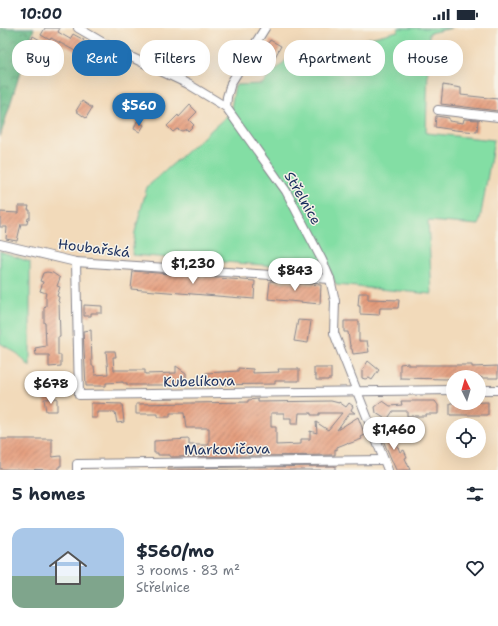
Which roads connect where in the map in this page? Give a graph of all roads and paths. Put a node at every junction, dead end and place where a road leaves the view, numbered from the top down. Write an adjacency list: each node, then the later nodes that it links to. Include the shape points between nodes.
1 (78, 28): 3 (street, Střelnice, via 114,49 188,84)
2 (265, 28): 3 (street, via 231,83)
3 (226, 107): 8 (street, Střelnice, via 286,191)
4 (438, 110): 5 (street)
5 (498, 118)
6 (0, 244): 7 (street, Houbařská)
7 (76, 262): 8 (street, Houbařská); 12 (street, Kubelíkova, via 79,395)
8 (330, 279): 12 (street, Střelnice, via 335,309 334,333)
9 (446, 390): 12 (street, Kubelíkova)
10 (486, 390): 11 (street)
11 (498, 390)
12 (357, 392): 13 (street, Střelnice)
13 (383, 460): 14 (street, Markovičova, via 77,464); 15 (street, Střelnice)
14 (77, 470)
15 (388, 470)

